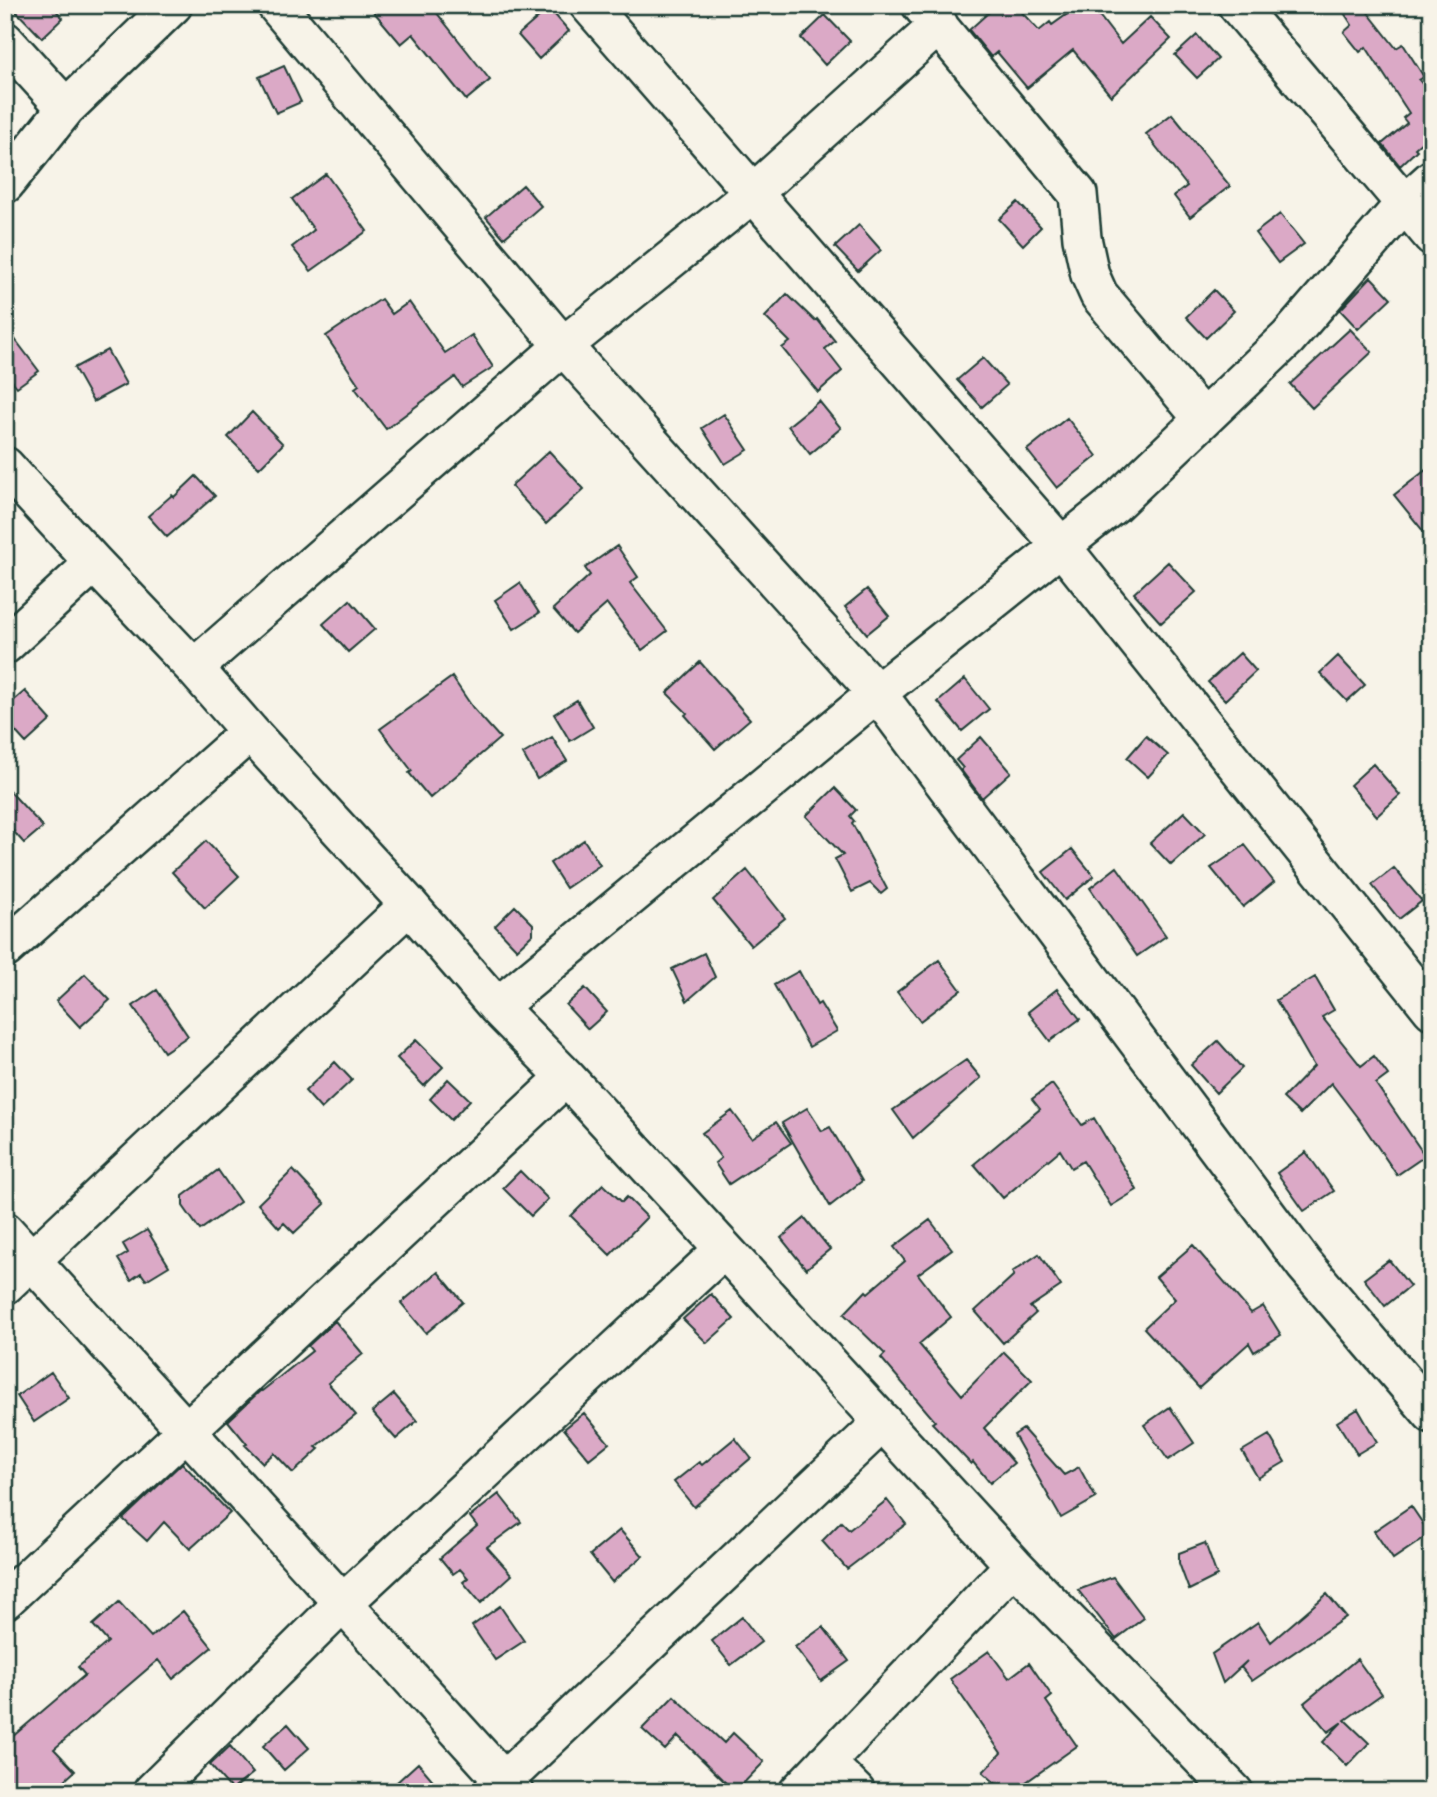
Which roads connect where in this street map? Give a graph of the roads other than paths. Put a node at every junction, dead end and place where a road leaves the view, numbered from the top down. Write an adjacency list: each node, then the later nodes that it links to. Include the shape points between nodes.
1 (173, 5): 7 (street)
2 (276, 5): 13 (street)
3 (589, 5): 10 (street)
4 (1237, 5): 11 (street)
5 (930, 15): 10 (street); 14 (street, via 1078,194 1082,237 1099,295)
6 (5, 41): 7 (street)
7 (66, 107): 9 (street)
8 (1432, 179): 11 (street)
9 (5, 184)
10 (752, 194): 13 (street); 16 (street)
11 (1404, 204): 12 (street); 14 (street, via 1288,338)
12 (1432, 236)
13 (563, 346): 19 (street); 20 (street)
14 (1203, 419): 16 (street)
15 (5, 466): 17 (street)
16 (1062, 547): 20 (street); 25 (street)
17 (94, 563): 18 (street); 19 (street)
18 (5, 645)
19 (194, 668): 21 (street)
20 (877, 692): 24 (street); 31 (street, via 1304,1264)
21 (250, 732): 22 (street); 23 (street)
22 (409, 905): 24 (street); 29 (street)
23 (5, 949)
24 (497, 1007): 26 (street)
25 (1432, 1010)
26 (566, 1077): 28 (street); 33 (street)
27 (5, 1231): 29 (street)
28 (724, 1249): 32 (street); 36 (street)
29 (32, 1260): 30 (street); 33 (street)
30 (5, 1285)
31 (1432, 1414)
32 (883, 1422): 34 (street); 38 (street)
33 (186, 1429): 35 (street); 36 (street)
34 (1014, 1565): 37 (street); 42 (street)
35 (5, 1600)
36 (344, 1604): 38 (street); 39 (street)
37 (826, 1762): 40 (street); 41 (street)
38 (503, 1788)
39 (152, 1792)
40 (798, 1792)
41 (856, 1792)
42 (1234, 1792)

